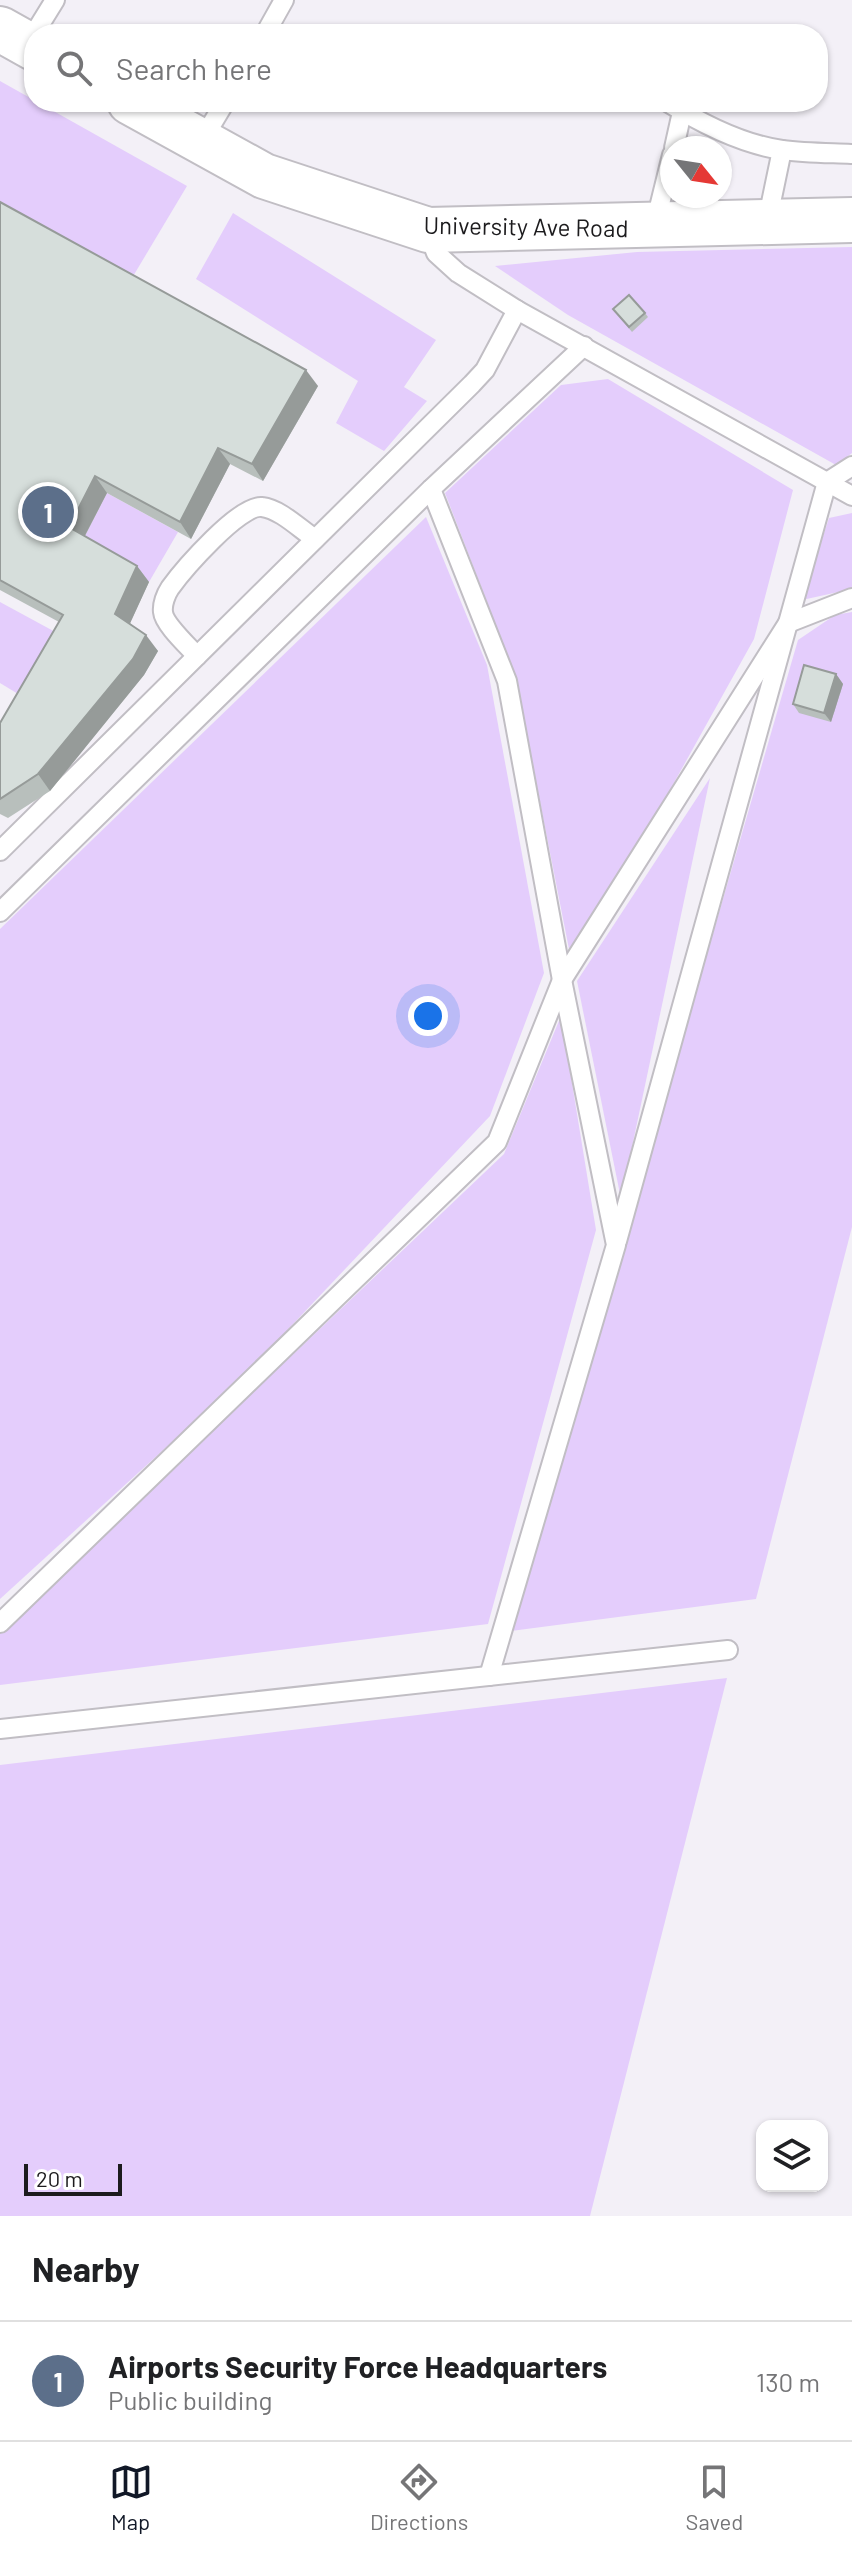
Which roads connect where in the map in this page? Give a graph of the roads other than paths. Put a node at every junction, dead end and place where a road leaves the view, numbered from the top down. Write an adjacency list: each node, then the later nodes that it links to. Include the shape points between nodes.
1 (55, 0): 3 (lane)
2 (284, 0): 4 (lane)
3 (37, 24)
4 (271, 24)
5 (148, 112): 10 (street, University Ave Road)
6 (219, 112): 10 (lane)
7 (675, 112): 9 (lane)
8 (684, 112): 11 (lane, via 714,129)
9 (674, 136)
10 (201, 142): 17 (street, University Ave Road, via 264,176)
11 (782, 150): 12 (lane); 15 (lane)
12 (851, 154)
13 (660, 205): 16 (lane)
14 (852, 220): 15 (street, University Ave Road)
15 (767, 223): 16 (street, University Ave Road)
16 (655, 226): 17 (street, University Ave Road)
17 (428, 230): 18 (lane, via 436,253 458,273)
18 (517, 310): 19 (lane); 24 (lane, via 485,370)
19 (584, 346): 21 (lane); 22 (lane)
20 (852, 466): 21 (lane)
21 (827, 482): 23 (lane); 26 (lane)
22 (431, 489): 29 (lane); 30 (lane, via 507,681)
23 (852, 496)
24 (315, 539): 27 (lane); 27 (lane, via 263,507 251,507 220,532 169,590 164,603 166,620)
25 (852, 598): 26 (lane)
26 (788, 623): 30 (lane); 31 (lane)
27 (197, 656): 28 (lane)
28 (2, 845)
29 (0, 912)
30 (562, 980): 31 (lane); 32 (lane, via 497,1142)
31 (616, 1245): 34 (lane)
32 (0, 1623)
33 (728, 1650): 34 (lane)
34 (489, 1676): 35 (lane)
35 (0, 1729)

